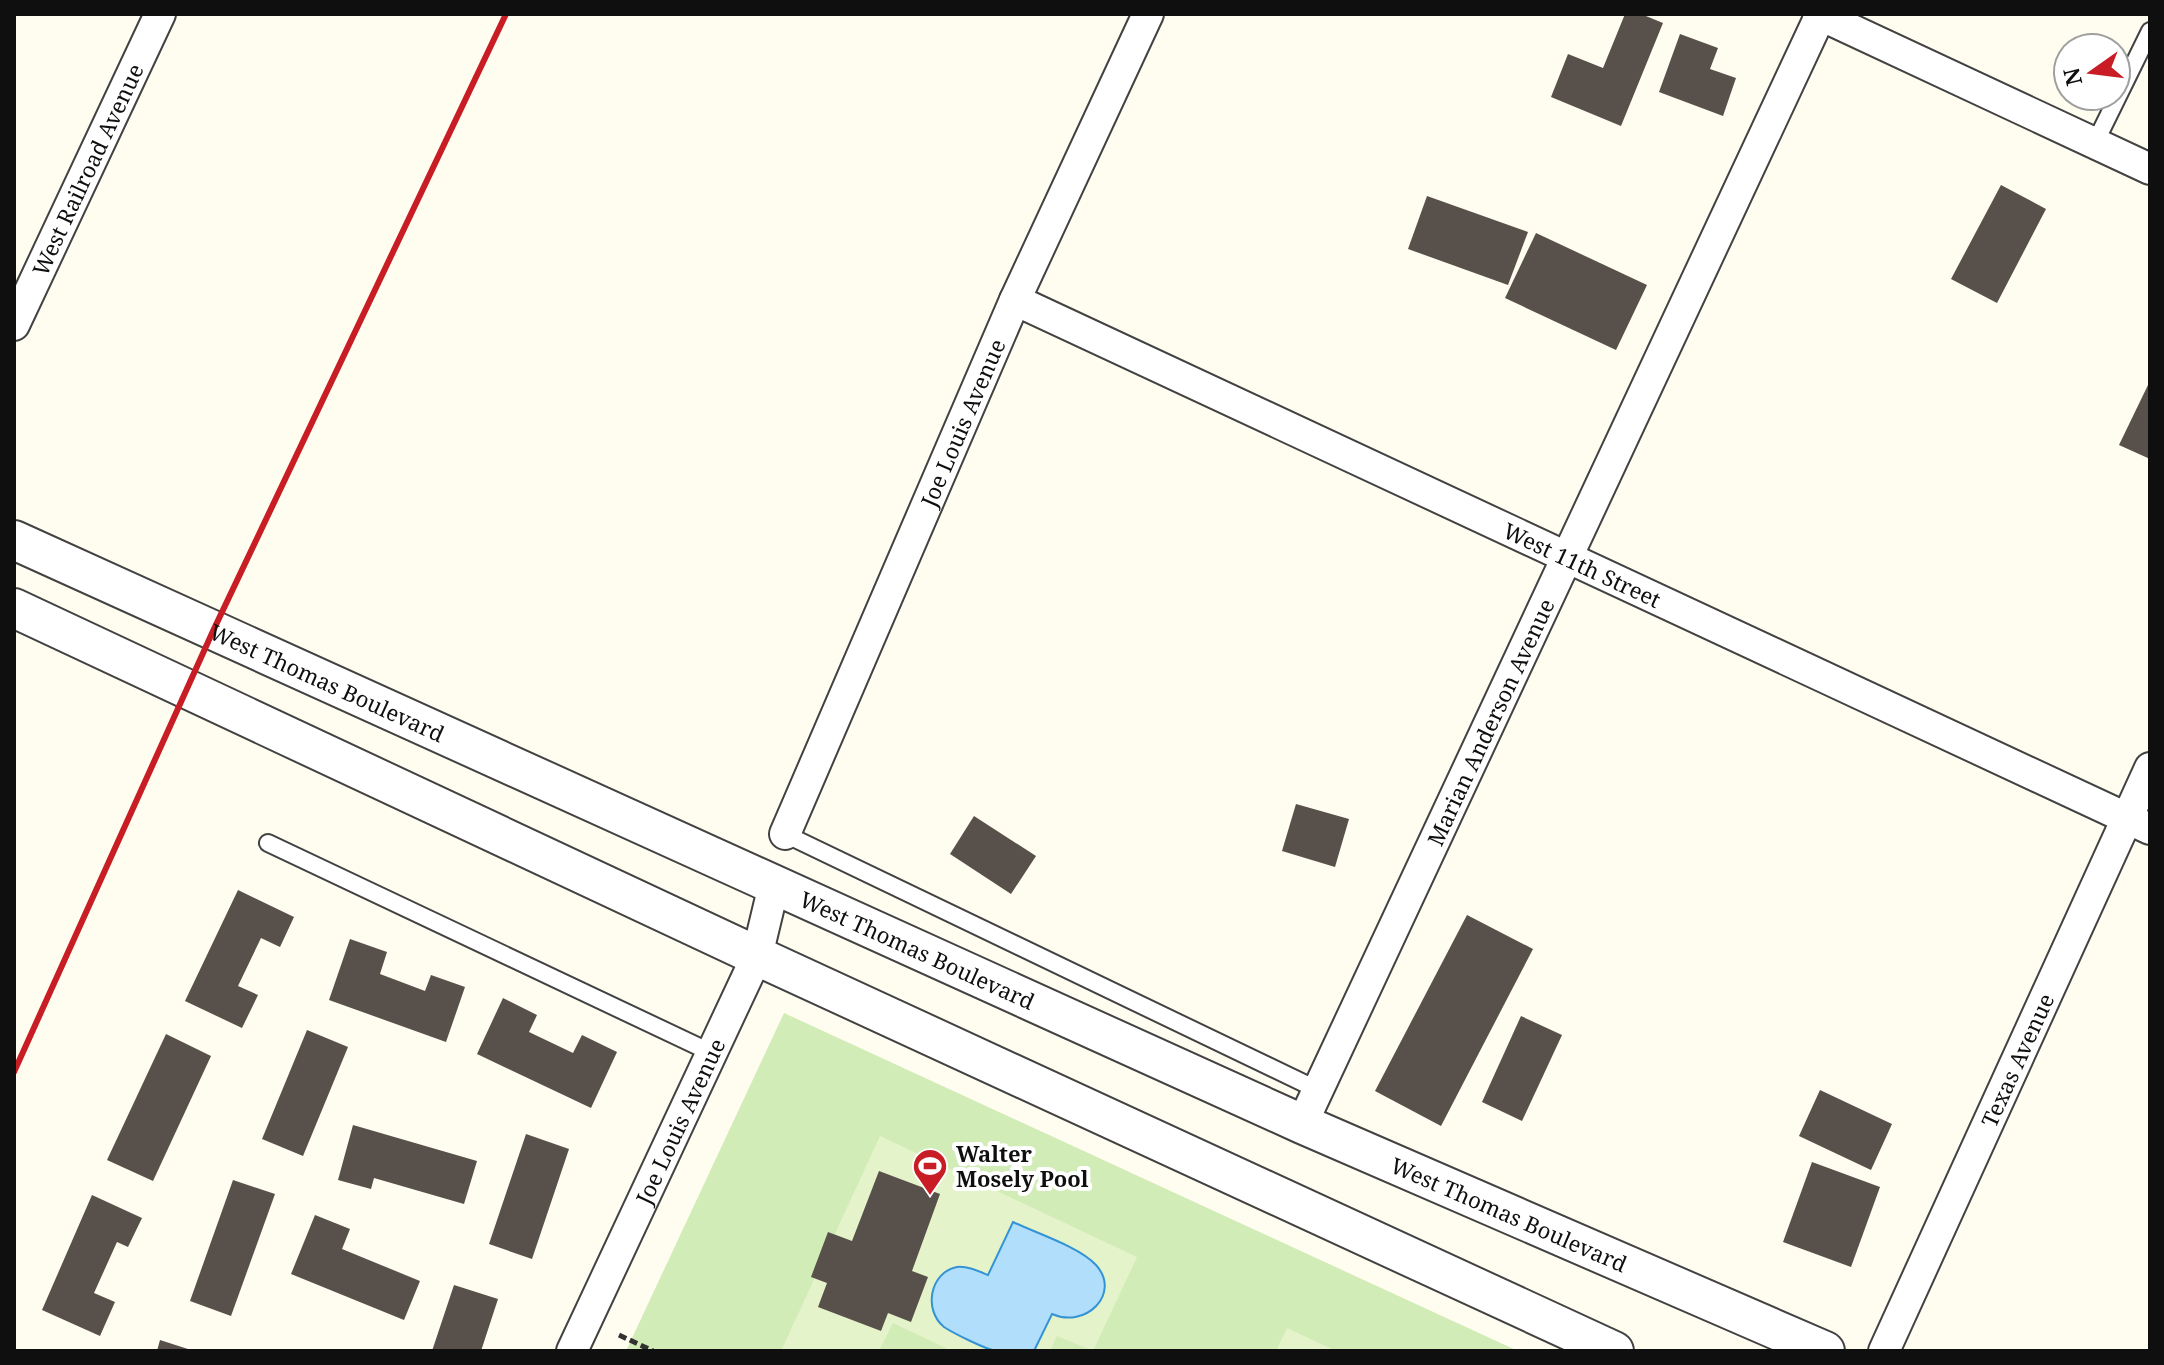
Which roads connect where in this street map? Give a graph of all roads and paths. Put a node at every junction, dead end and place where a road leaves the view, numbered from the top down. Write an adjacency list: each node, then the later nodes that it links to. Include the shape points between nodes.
1 (160, 14): 8 (street, West Railroad Avenue)
2 (1148, 14): 7 (street, Joe Louis Avenue)
3 (1820, 14): 5 (street); 10 (street, Marian Anderson Avenue)
4 (2150, 31): 5 (lane)
5 (2095, 143): 6 (street)
6 (2150, 169)
7 (1015, 300): 10 (street, West 11th Street); 14 (street, Joe Louis Avenue)
8 (14, 325)
9 (14, 540): 16 (street, West Thomas Boulevard)
10 (1569, 557): 13 (street, West 11th Street); 19 (street, Marian Anderson Avenue)
11 (14, 608): 17 (street)
12 (2150, 768): 13 (street, Texas Avenue)
13 (2138, 823): 26 (street, Texas Avenue)
14 (785, 834): 19 (lane)
15 (268, 843): 18 (lane)
16 (774, 885): 17 (street, Joe Louis Avenue); 20 (street, West Thomas Boulevard)
17 (757, 956): 18 (street, Joe Louis Avenue); 24 (street)
18 (712, 1053): 22 (street, Joe Louis Avenue)
19 (1318, 1090): 20 (street, Marian Anderson Avenue)
20 (1302, 1124): 25 (street, West Thomas Boulevard)
21 (619, 1335): 23 (path)
22 (572, 1351)
23 (653, 1351)
24 (1614, 1351)
25 (1825, 1351)
26 (1884, 1351)

